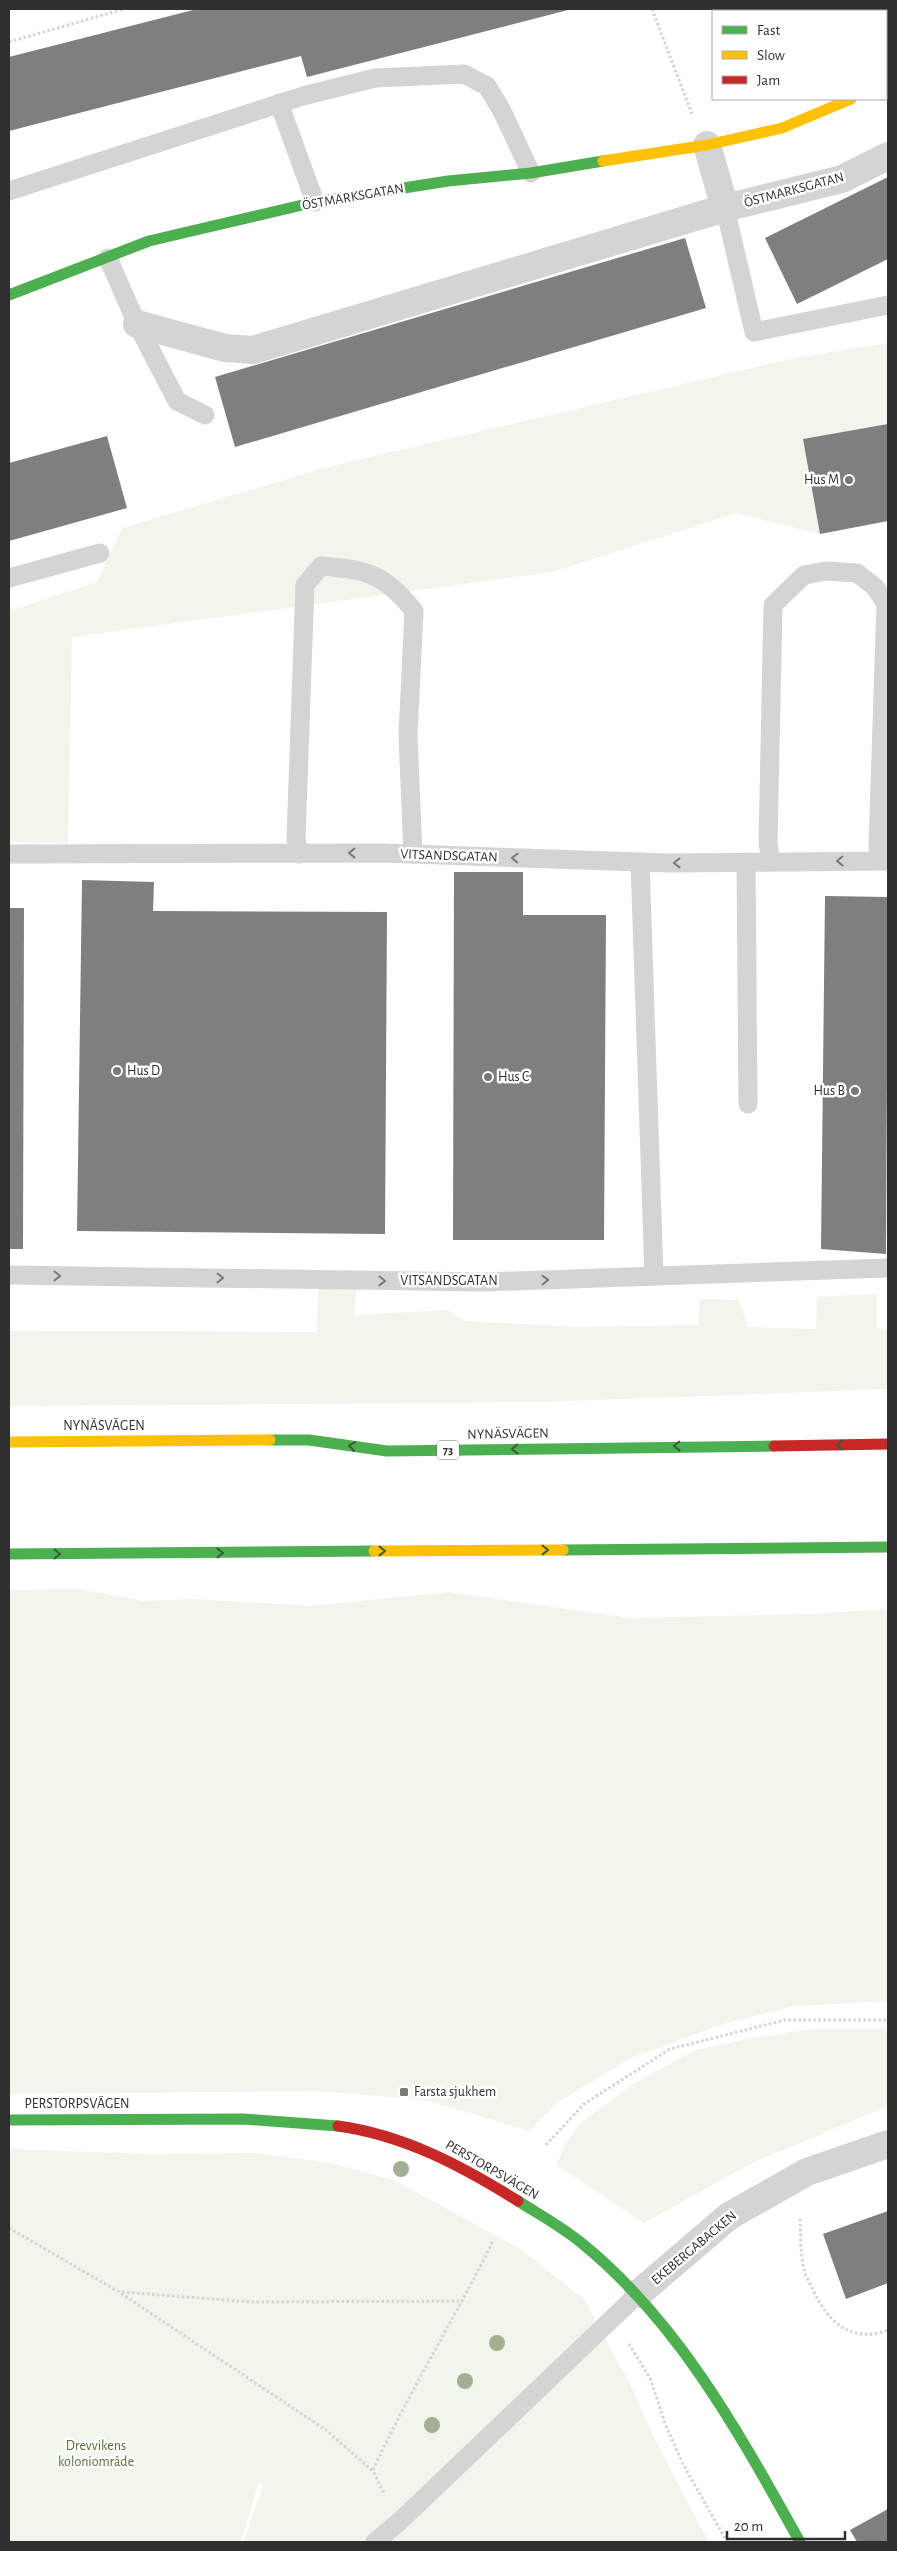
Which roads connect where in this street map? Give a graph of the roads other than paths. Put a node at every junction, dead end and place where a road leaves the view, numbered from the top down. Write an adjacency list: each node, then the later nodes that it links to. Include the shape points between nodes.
1 (849, 100): 3 (main road, ÖSTMARKSGATAN, via 782,128)
2 (279, 103): 5 (lane, via 375,78 464,74 487,86); 6 (lane); 7 (lane)
3 (707, 145): 5 (main road, ÖSTMARKSGATAN); 8 (street, ÖSTMARKSGATAN)
4 (888, 156): 8 (street, ÖSTMARKSGATAN, via 842,179)
5 (531, 173): 7 (main road, ÖSTMARKSGATAN, via 448,181)
6 (9, 192)
7 (315, 202): 9 (main road, ÖSTMARKSGATAN, via 149,240)
8 (725, 208): 11 (lane, via 754,332); 12 (street, ÖSTMARKSGATAN, via 253,350 225,348)
9 (108, 258): 10 (main road, ÖSTMARKSGATAN); 12 (lane)
10 (9, 295)
11 (888, 305)
12 (137, 324): 13 (lane, via 177,401)
13 (205, 415)
14 (100, 553): 15 (lane)
15 (9, 578)
16 (9, 854): 17 (lane, VITSANDSGATAN)
17 (299, 854): 18 (lane, VITSANDSGATAN, one-way to 17); 18 (lane, via 296,839 304,586 321,566 374,575 396,589 414,611 408,735)
18 (413, 854): 20 (lane, VITSANDSGATAN, one-way to 18)
19 (885, 861): 22 (lane, VITSANDSGATAN, one-way to 22); 22 (lane, via 878,847 886,604 875,587 857,573 826,571 804,575 773,605 768,843)
20 (640, 862): 21 (lane, VITSANDSGATAN, one-way to 20); 26 (lane)
21 (746, 862): 22 (lane, VITSANDSGATAN); 23 (lane)
22 (771, 862)
23 (748, 1104)
24 (888, 1268): 26 (lane, VITSANDSGATAN)
25 (9, 1275): 26 (lane, VITSANDSGATAN, one-way to 26, via 484,1282)
26 (654, 1276)
27 (9, 1442): 28 (main road, NYNÄSVÄGEN / 73, one-way to 27, via 387,1451 309,1440)
28 (888, 1444)
29 (888, 1547): 30 (main road, one-way to 29)
30 (9, 1554)
31 (9, 2120): 33 (main road, PERSTORPSVÄGEN, via 249,2118 310,2122 368,2132 436,2155 500,2189 585,2245)
32 (888, 2144): 33 (street, EKEBERGABACKEN, via 807,2172 729,2216)
33 (638, 2294): 34 (lane); 35 (main road, PERSTORPSVÄGEN, via 671,2330 700,2370)
34 (375, 2542)
35 (800, 2542)

